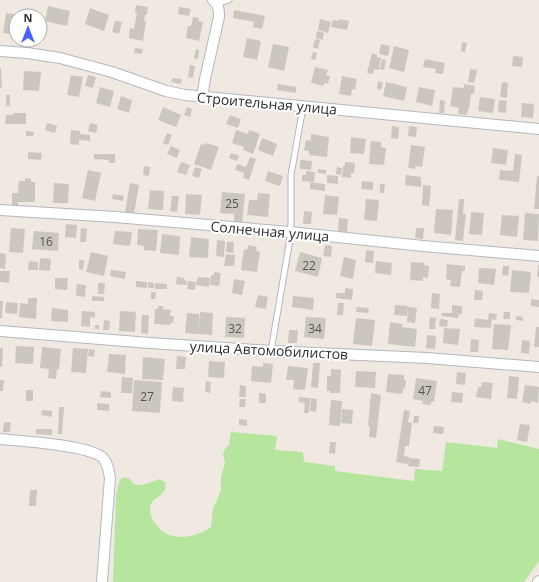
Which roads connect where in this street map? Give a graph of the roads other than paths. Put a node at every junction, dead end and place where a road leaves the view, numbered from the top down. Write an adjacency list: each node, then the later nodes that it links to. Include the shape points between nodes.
1 (229, 0): 2 (lane)
2 (215, 2): 4 (street, via 219,9 219,17)
3 (0, 51): 4 (street, Строительная улица, via 60,58 112,72 166,91)
4 (202, 97): 5 (street, Строительная улица)
5 (303, 107): 6 (street, Строительная улица); 8 (lane, via 291,175)
6 (539, 129)
7 (0, 210): 8 (street, Солнечная улица)
8 (290, 232): 9 (street, Солнечная улица); 11 (lane)
9 (539, 256)
10 (0, 331): 11 (street, улица Автомобилистов)
11 (271, 351): 12 (street, улица Автомобилистов, via 427,358)
12 (539, 367)
13 (0, 439): 14 (street, via 87,450 103,458 110,478)
14 (102, 582)

